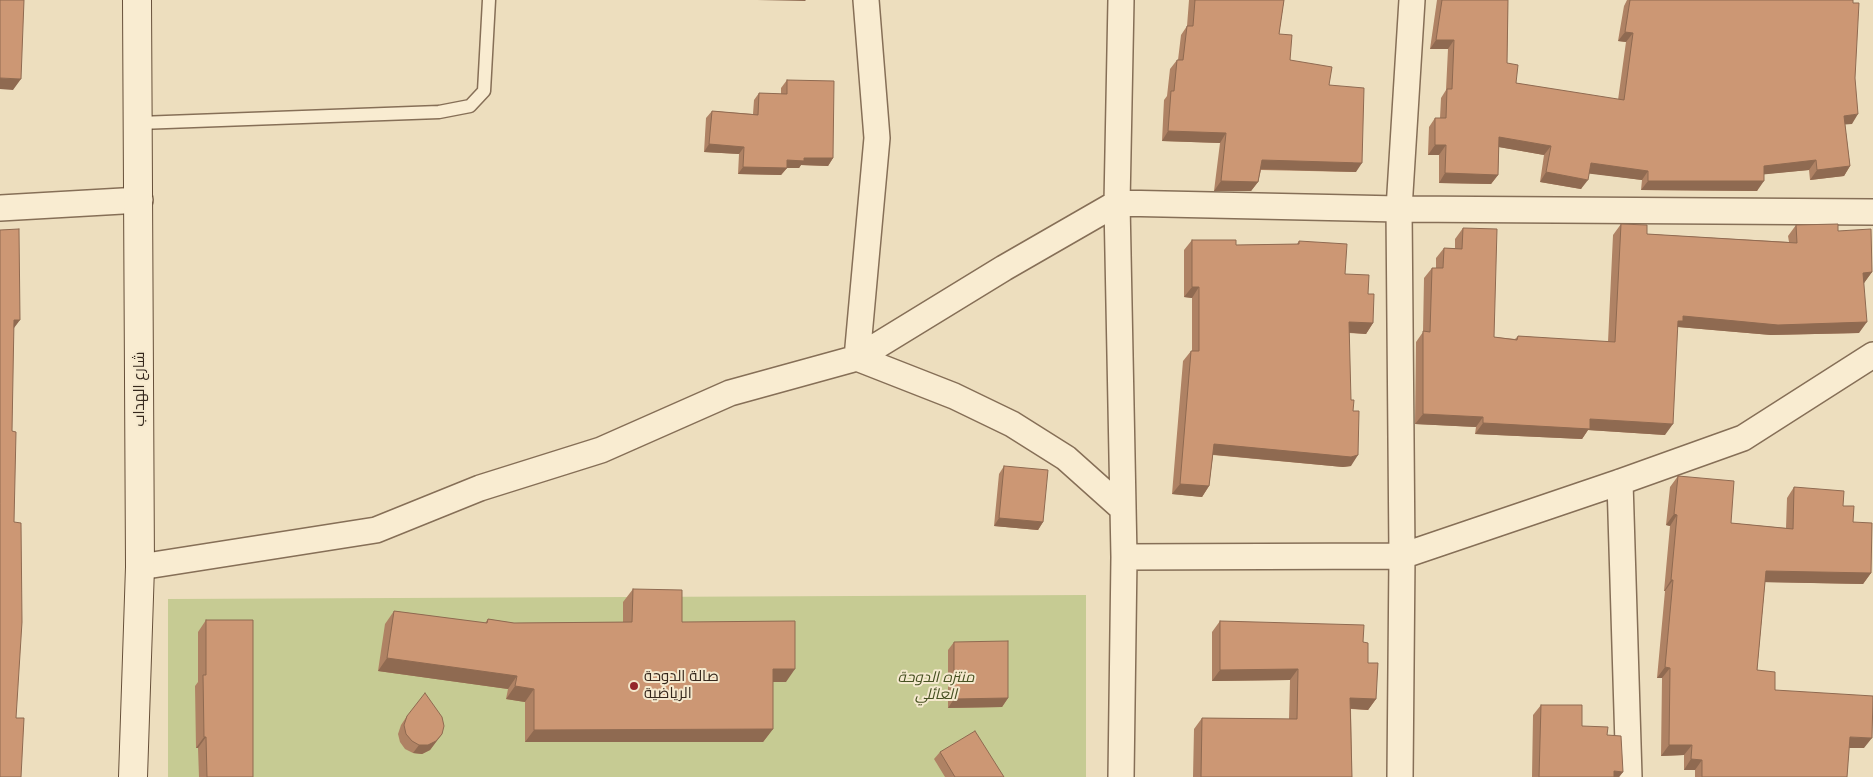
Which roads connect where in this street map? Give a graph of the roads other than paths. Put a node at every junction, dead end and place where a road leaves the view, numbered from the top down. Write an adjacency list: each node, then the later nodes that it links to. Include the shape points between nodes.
1 (137, 0): 6 (street, شارع الهداب)
2 (489, 0): 6 (lane, via 484,91 470,106 439,112)
3 (866, 0): 13 (street, via 877,138)
4 (1121, 0): 8 (street)
5 (1412, 0): 10 (street)
6 (139, 123): 7 (street, شارع الهداب)
7 (140, 200): 9 (street); 18 (street, شارع الهداب)
8 (1117, 203): 10 (street); 13 (street); 15 (street)
9 (0, 208)
10 (1399, 209): 11 (street); 16 (street)
11 (1873, 212)
12 (1873, 355): 14 (street, via 1743,438)
13 (857, 358): 15 (street, via 954,396 1012,424 1066,458); 18 (street, via 730,393 601,450 480,488 376,530)
14 (1620, 482): 16 (street); 22 (street)
15 (1123, 509): 17 (street)
16 (1402, 556): 17 (street); 21 (street)
17 (1124, 558): 20 (street)
18 (140, 567): 19 (street, شارع الهداب)
19 (133, 777)
20 (1121, 777)
21 (1400, 777)
22 (1629, 777)

